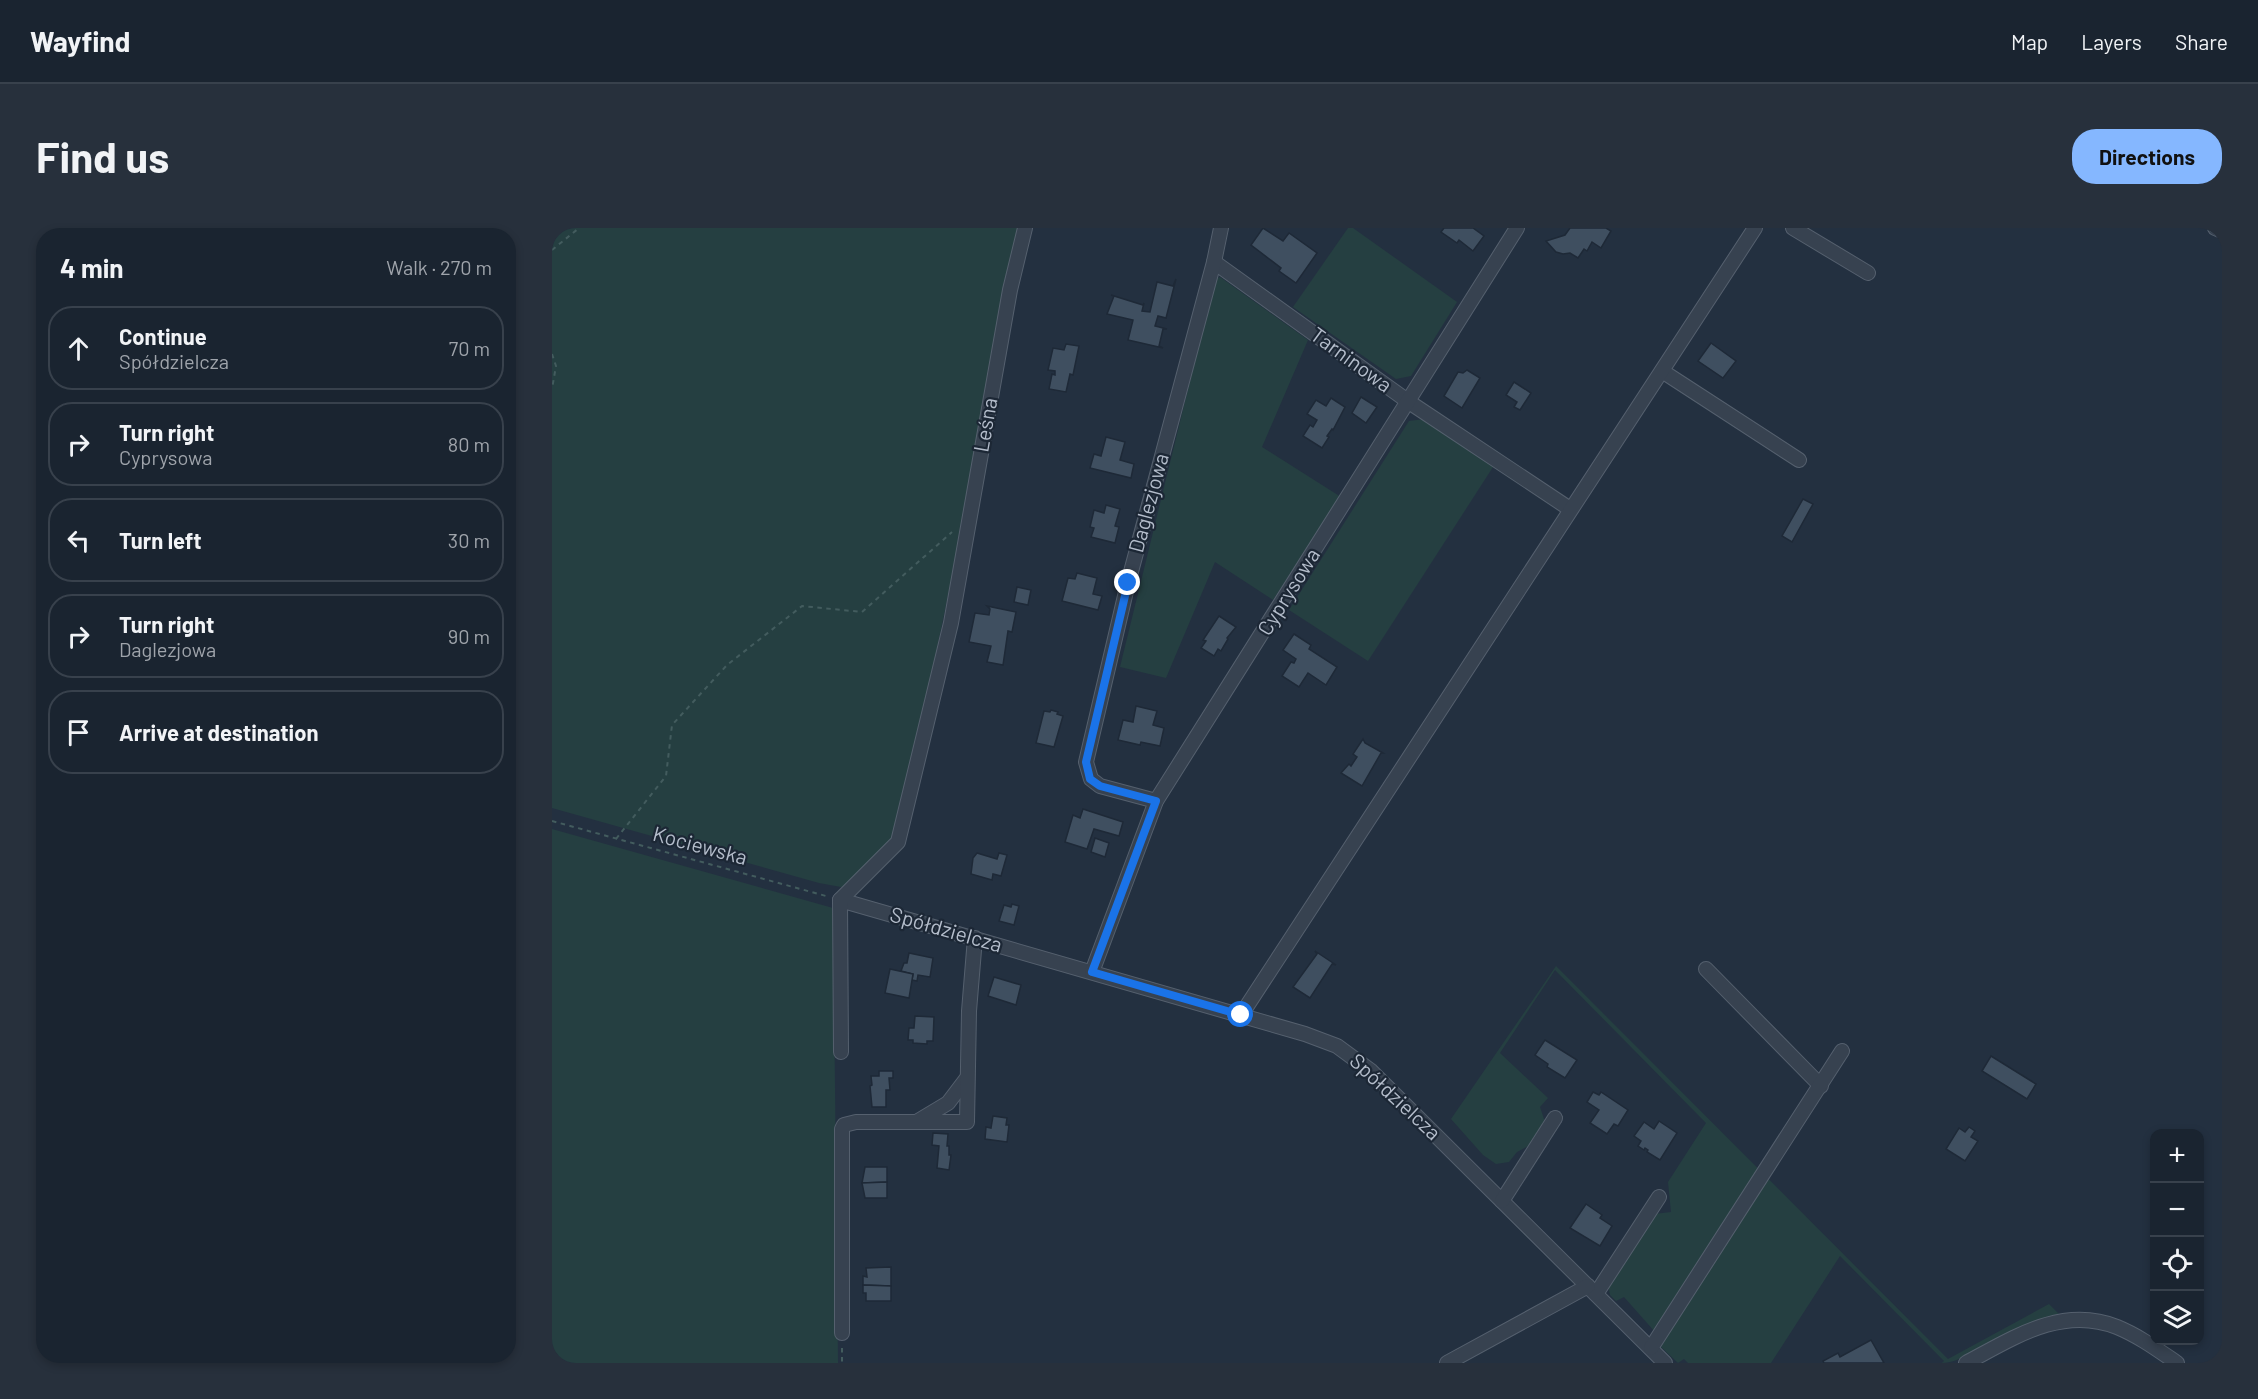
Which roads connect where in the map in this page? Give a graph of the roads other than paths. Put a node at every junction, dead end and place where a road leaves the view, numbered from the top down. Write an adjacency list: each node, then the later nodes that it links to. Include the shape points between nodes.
1 (1025, 228): 15 (street, Leśna, via 1010,290 951,623 898,842)
2 (1221, 228): 8 (street, Daglezjowa)
3 (1517, 228): 11 (street, Cyprysowa)
4 (1755, 228): 10 (street)
5 (1793, 228): 9 (street)
6 (2215, 228): 7 (street)
7 (2222, 231)
8 (1214, 262): 11 (street, Tarninowa); 14 (street, Daglezjowa, via 1125,594 1086,762 1090,779 1100,786)
9 (1868, 273)
10 (1662, 371): 12 (street); 13 (street)
11 (1409, 402): 13 (street, Tarninowa); 14 (street, Cyprysowa)
12 (1799, 460)
13 (1570, 509): 19 (street)
14 (1156, 801): 18 (street, Cyprysowa)
15 (840, 900): 16 (street, Spółdzielcza); 21 (street)
16 (975, 938): 18 (street, Spółdzielcza); 22 (street)
17 (1706, 969): 23 (street)
18 (1092, 972): 19 (street, Spółdzielcza)
19 (1241, 1015): 27 (street, Spółdzielcza, via 1324,1040 1346,1052 1371,1071)
20 (1842, 1051): 23 (street)
21 (841, 1052)
22 (967, 1078): 25 (street, via 948,1103); 25 (street, via 966,1122)
23 (1821, 1086): 30 (street)
24 (1555, 1118): 27 (street)
25 (915, 1123): 29 (street, via 856,1122 842,1129)
26 (1659, 1197): 28 (street)
27 (1502, 1201): 28 (street, Spółdzielcza)
28 (1592, 1290): 30 (street, Spółdzielcza); 31 (street)
29 (842, 1332)
30 (1651, 1348): 32 (street, Spółdzielcza)
31 (1447, 1363)
32 (1665, 1363)
33 (1966, 1363): 34 (street, via 2035,1327 2085,1320 2117,1327)
34 (2177, 1363)

